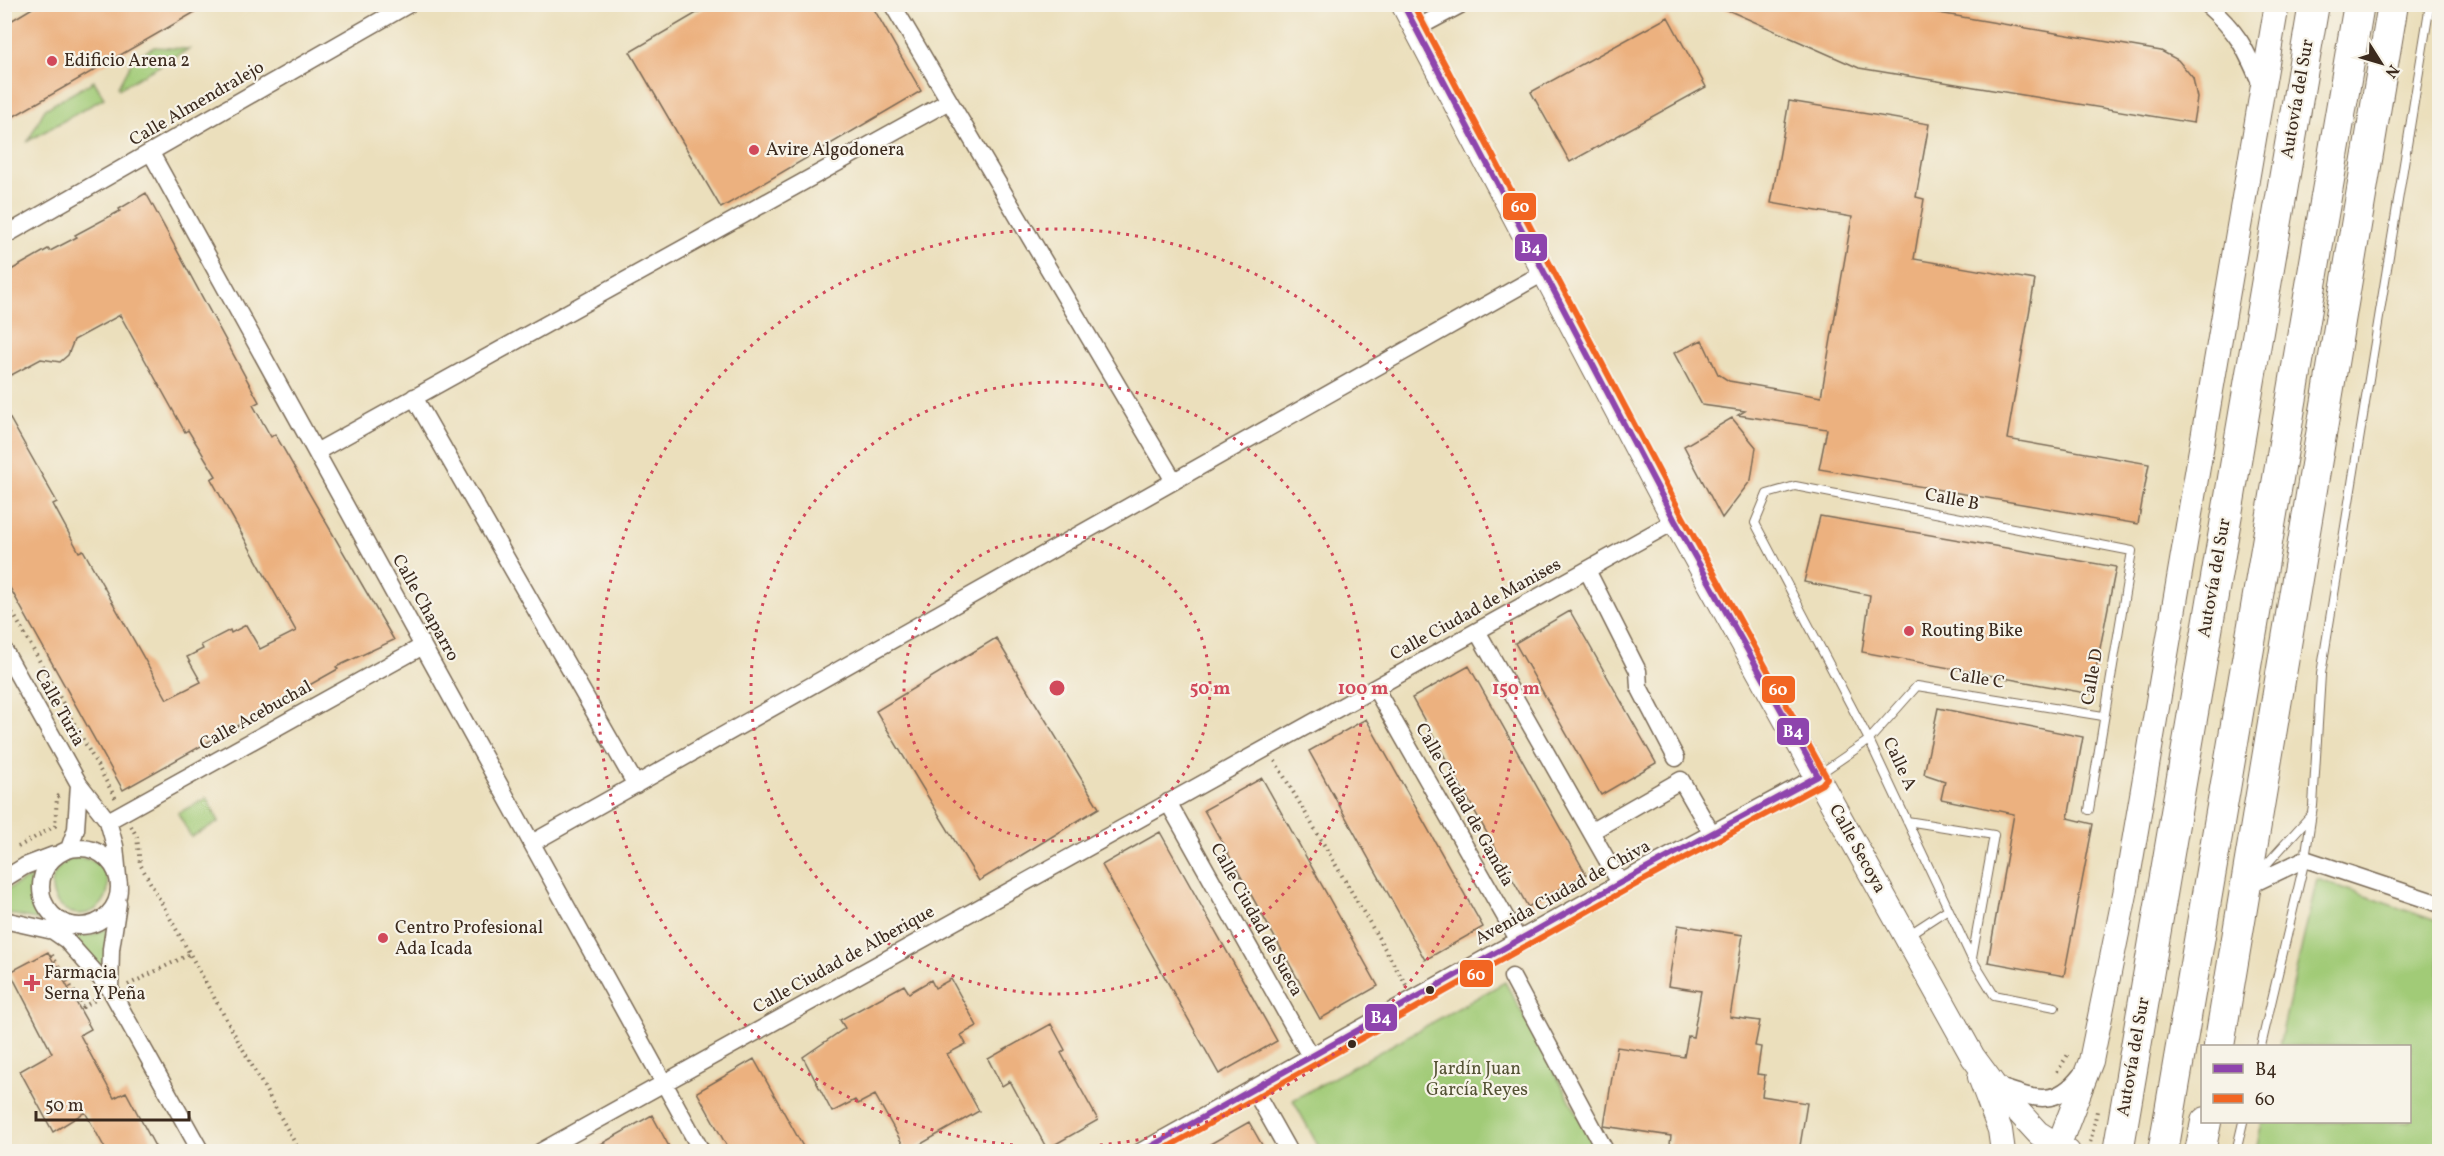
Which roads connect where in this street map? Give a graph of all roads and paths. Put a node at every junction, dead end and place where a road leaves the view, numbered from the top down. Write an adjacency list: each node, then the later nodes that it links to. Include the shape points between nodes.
1 (409, 4): 14 (street, Calle Almendralejo)
2 (892, 4): 13 (street)
3 (1403, 4): 11 (main road, Calle Secoya)
4 (1462, 4): 11 (street)
5 (2206, 4): 12 (street, via 2233,28)
6 (2277, 4): 12 (main road)
7 (2314, 4): 82 (highway, Autovía del Sur)
8 (2360, 4): 91 (highway)
9 (2393, 4): 52 (highway)
10 (2430, 4): 40 (lane, via 2321,674)
11 (1417, 28): 16 (main road, Calle Secoya)
12 (2263, 89): 74 (main road, via 2126,889)
13 (949, 101): 17 (street); 19 (street)
14 (151, 153): 15 (street, Calle Almendralejo); 18 (street, Calle Chaparro)
15 (4, 236)
16 (1545, 272): 19 (street); 21 (main road, Calle Secoya)
17 (414, 398): 18 (street); 35 (street)
18 (316, 452): 26 (street, Calle Chaparro)
19 (1174, 481): 35 (street)
20 (1767, 494): 22 (lane, Calle B, via 1795,486); 30 (lane, Calle A, via 1755,524)
21 (1676, 521): 23 (street, Calle Ciudad de Manises); 33 (main road, Calle Secoya)
22 (2132, 550): 29 (lane, Calle D)
23 (1588, 572): 25 (street, Calle Ciudad de Manises); 32 (street, via 1638,671 1639,687)
24 (4, 597): 39 (path)
25 (1477, 631): 28 (street, Calle Ciudad de Manises); 43 (street)
26 (423, 646): 39 (street, Calle Acebuchal); 45 (street, Calle Chaparro)
27 (4, 650): 34 (street, Calle Turia)
28 (1376, 687): 31 (street, Calle Ciudad de Manises); 60 (street, Calle Ciudad de Gandía)
29 (2103, 716): 30 (lane, Calle C, via 1917,686); 38 (lane, Calle D)
30 (1869, 740): 33 (lane); 42 (lane, Calle A)
31 (1268, 747): 37 (street, Calle Ciudad de Manises); 67 (path)
32 (1676, 758)
33 (1818, 776): 44 (street, Avenida Ciudad de Chiva); 59 (main road, Calle Secoya)
34 (79, 784): 41 (street, Calle Turia); 47 (street, via 76,829)
35 (636, 785): 45 (street)
36 (57, 797): 46 (path, via 55,826)
37 (1168, 802): 72 (street, Calle Ciudad de Sueca); 75 (street, Calle Ciudad de Alberique)
38 (2089, 810)
39 (124, 812): 41 (street, Calle Acebuchal); 62 (path, via 137,837 140,864)
40 (2312, 814): 48 (lane); 52 (lane)
41 (108, 820): 50 (street, Calle Turia)
42 (1907, 821): 54 (lane, Calle A); 63 (lane, via 1994,835)
43 (1592, 831): 44 (street, via 1681,780); 51 (street)
44 (1712, 834): 51 (street, Avenida Ciudad de Chiva)
45 (532, 843): 75 (street, Calle Chaparro)
46 (15, 849)
47 (63, 852): 49 (street, via 25,866); 50 (street, via 83,847 97,851 112,864); 55 (street, via 47,866 41,881 42,897)
48 (2305, 858): 52 (street); 53 (street); 71 (lane)
49 (4, 879)
50 (119, 883): 57 (street, via 115,904 106,916 93,924); 66 (street, Calle Turia)
51 (1620, 883): 60 (street, Avenida Ciudad de Chiva)
52 (2246, 887): 70 (highway)
53 (2439, 904)
54 (1948, 909): 59 (lane); 63 (lane, Calle A)
55 (49, 911): 57 (street); 58 (street)
56 (4, 920): 58 (street)
57 (70, 925): 58 (street)
58 (47, 930): 66 (street, via 66,940)
59 (1905, 936): 73 (main road, Calle Secoya)
60 (1519, 941): 67 (street, Avenida Ciudad de Chiva)
61 (46, 949): 68 (path, via 83,1007)
62 (190, 954): 65 (path); 84 (path)
63 (1972, 959): 69 (lane, Calle A, via 1994,995)
64 (1512, 977): 89 (street)
65 (130, 984)
66 (110, 989): 83 (street)
67 (1414, 999): 72 (street, Avenida Ciudad de Chiva)
68 (96, 1000)
69 (2055, 1007)
70 (2218, 1045)
71 (2261, 1045)
72 (1310, 1056): 77 (street, Avenida Ciudad de Chiva)
73 (1973, 1058): 76 (main road); 90 (main road, via 2000,1130)
74 (2091, 1061): 76 (street, via 2069,1090 2038,1100); 81 (main road)
75 (664, 1083): 80 (street, Calle Ciudad de Alberique); 86 (street, Calle Chaparro)
76 (1993, 1084): 81 (main road, via 2038,1133)
77 (1253, 1088): 87 (street, Avenida Ciudad de Chiva); 88 (street)
78 (2206, 1123): 92 (highway)
79 (2243, 1123): 93 (lane)
80 (560, 1147): 85 (street, Calle Ciudad de Alberique)
81 (2061, 1149)
82 (2118, 1150)
83 (201, 1152)
84 (300, 1152)
85 (540, 1152)
86 (702, 1152)
87 (1140, 1152)
88 (1289, 1152)
89 (1606, 1152)
90 (2003, 1152)
91 (2163, 1152)
92 (2200, 1152)
93 (2236, 1152)

